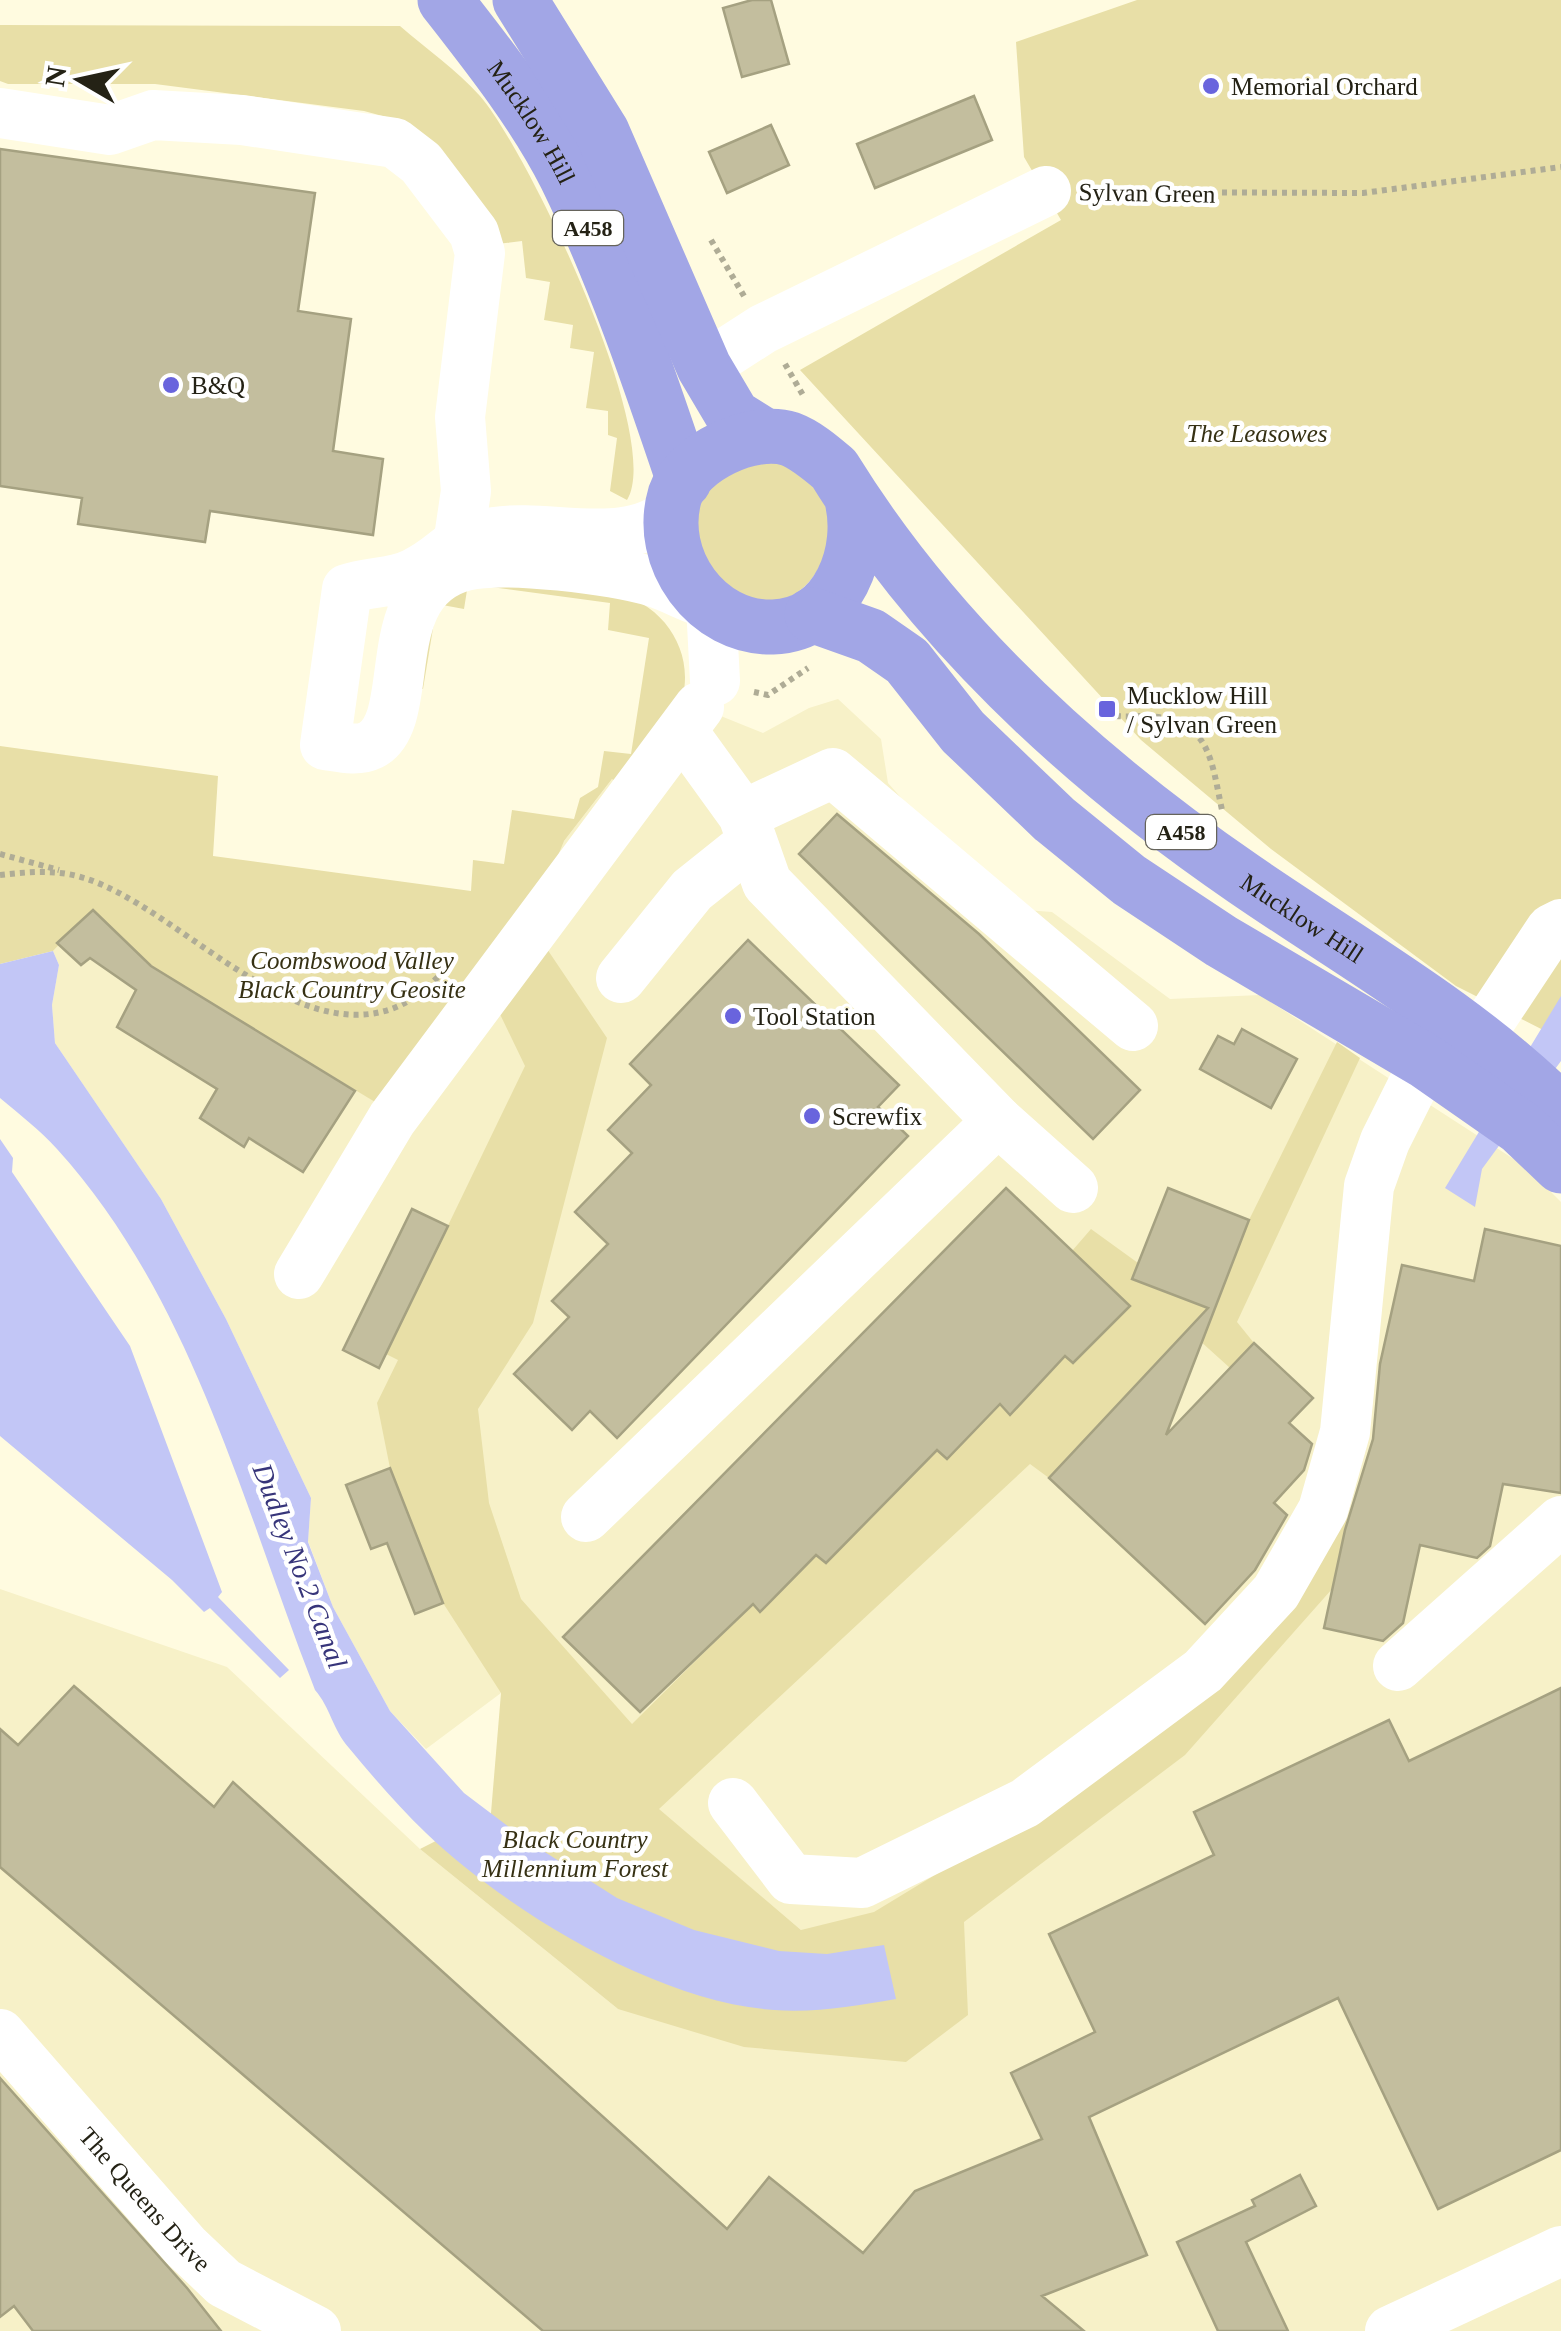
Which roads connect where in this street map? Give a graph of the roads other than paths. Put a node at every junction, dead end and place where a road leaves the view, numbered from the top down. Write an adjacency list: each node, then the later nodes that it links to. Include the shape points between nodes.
1 (445, 0): 10 (highway, Mucklow Hill / A458, via 564,174 632,329)
2 (520, 0): 5 (highway, Mucklow Hill / A458, via 602,132)
3 (0, 112): 9 (street, via 110,130 154,115 242,120 376,139 408,150 474,233 480,253 460,417)
4 (1046, 191): 6 (street, Sylvan Green)
5 (660, 266): 6 (street, via 711,314 734,325); 7 (highway, Mucklow Hill / A458)
6 (754, 314): 7 (street, Sylvan Green)
7 (704, 367): 8 (highway, Mucklow Hill / A458, via 734,416)
8 (765, 436): 10 (highway, via 704,459); 11 (highway, Mucklow Hill / A458, via 790,439 819,456)
9 (466, 468): 12 (street, via 486,495); 13 (street)
10 (679, 494): 12 (street, via 664,520 618,532); 14 (highway, Mucklow Hill / A458, via 673,538 682,572)
11 (851, 496): 15 (highway, via 858,535 854,559); 21 (highway, Mucklow Hill / A458, via 966,642 1115,784)
12 (541, 529): 13 (street)
13 (459, 538): 14 (street, via 412,574 347,589 326,745 349,749 380,736 409,616 418,599 463,566 530,565 622,576 654,582)
14 (728, 614): 15 (highway); 16 (street, via 728,685)
15 (817, 641): 22 (highway, A458, via 871,636 906,661 963,732 1054,820 1129,880)
16 (683, 732): 17 (street); 27 (street, via 392,1119)
17 (748, 828): 19 (street); 20 (street, via 833,773); 24 (street, via 766,883)
18 (1561, 924): 21 (street, via 1551,929)
19 (621, 978)
20 (1133, 1026)
21 (1480, 1036): 23 (highway, Mucklow Hill / A458)
22 (1425, 1060): 25 (highway, A458, via 1521,1128); 31 (street, via 1369,1186 1345,1432 1323,1510 1276,1592 1203,1672 1025,1803 862,1883 791,1880)
23 (1561, 1111)
24 (998, 1121): 26 (street); 28 (street)
25 (1561, 1166)
26 (1073, 1188)
27 (299, 1274)
28 (586, 1517)
29 (1561, 1521): 30 (street)
30 (1398, 1666)
31 (733, 1803)
32 (0, 2034): 34 (street, The Queens Drive, via 186,2248 224,2283)
33 (1561, 2251): 35 (street)
34 (316, 2331)
35 (1390, 2331)

